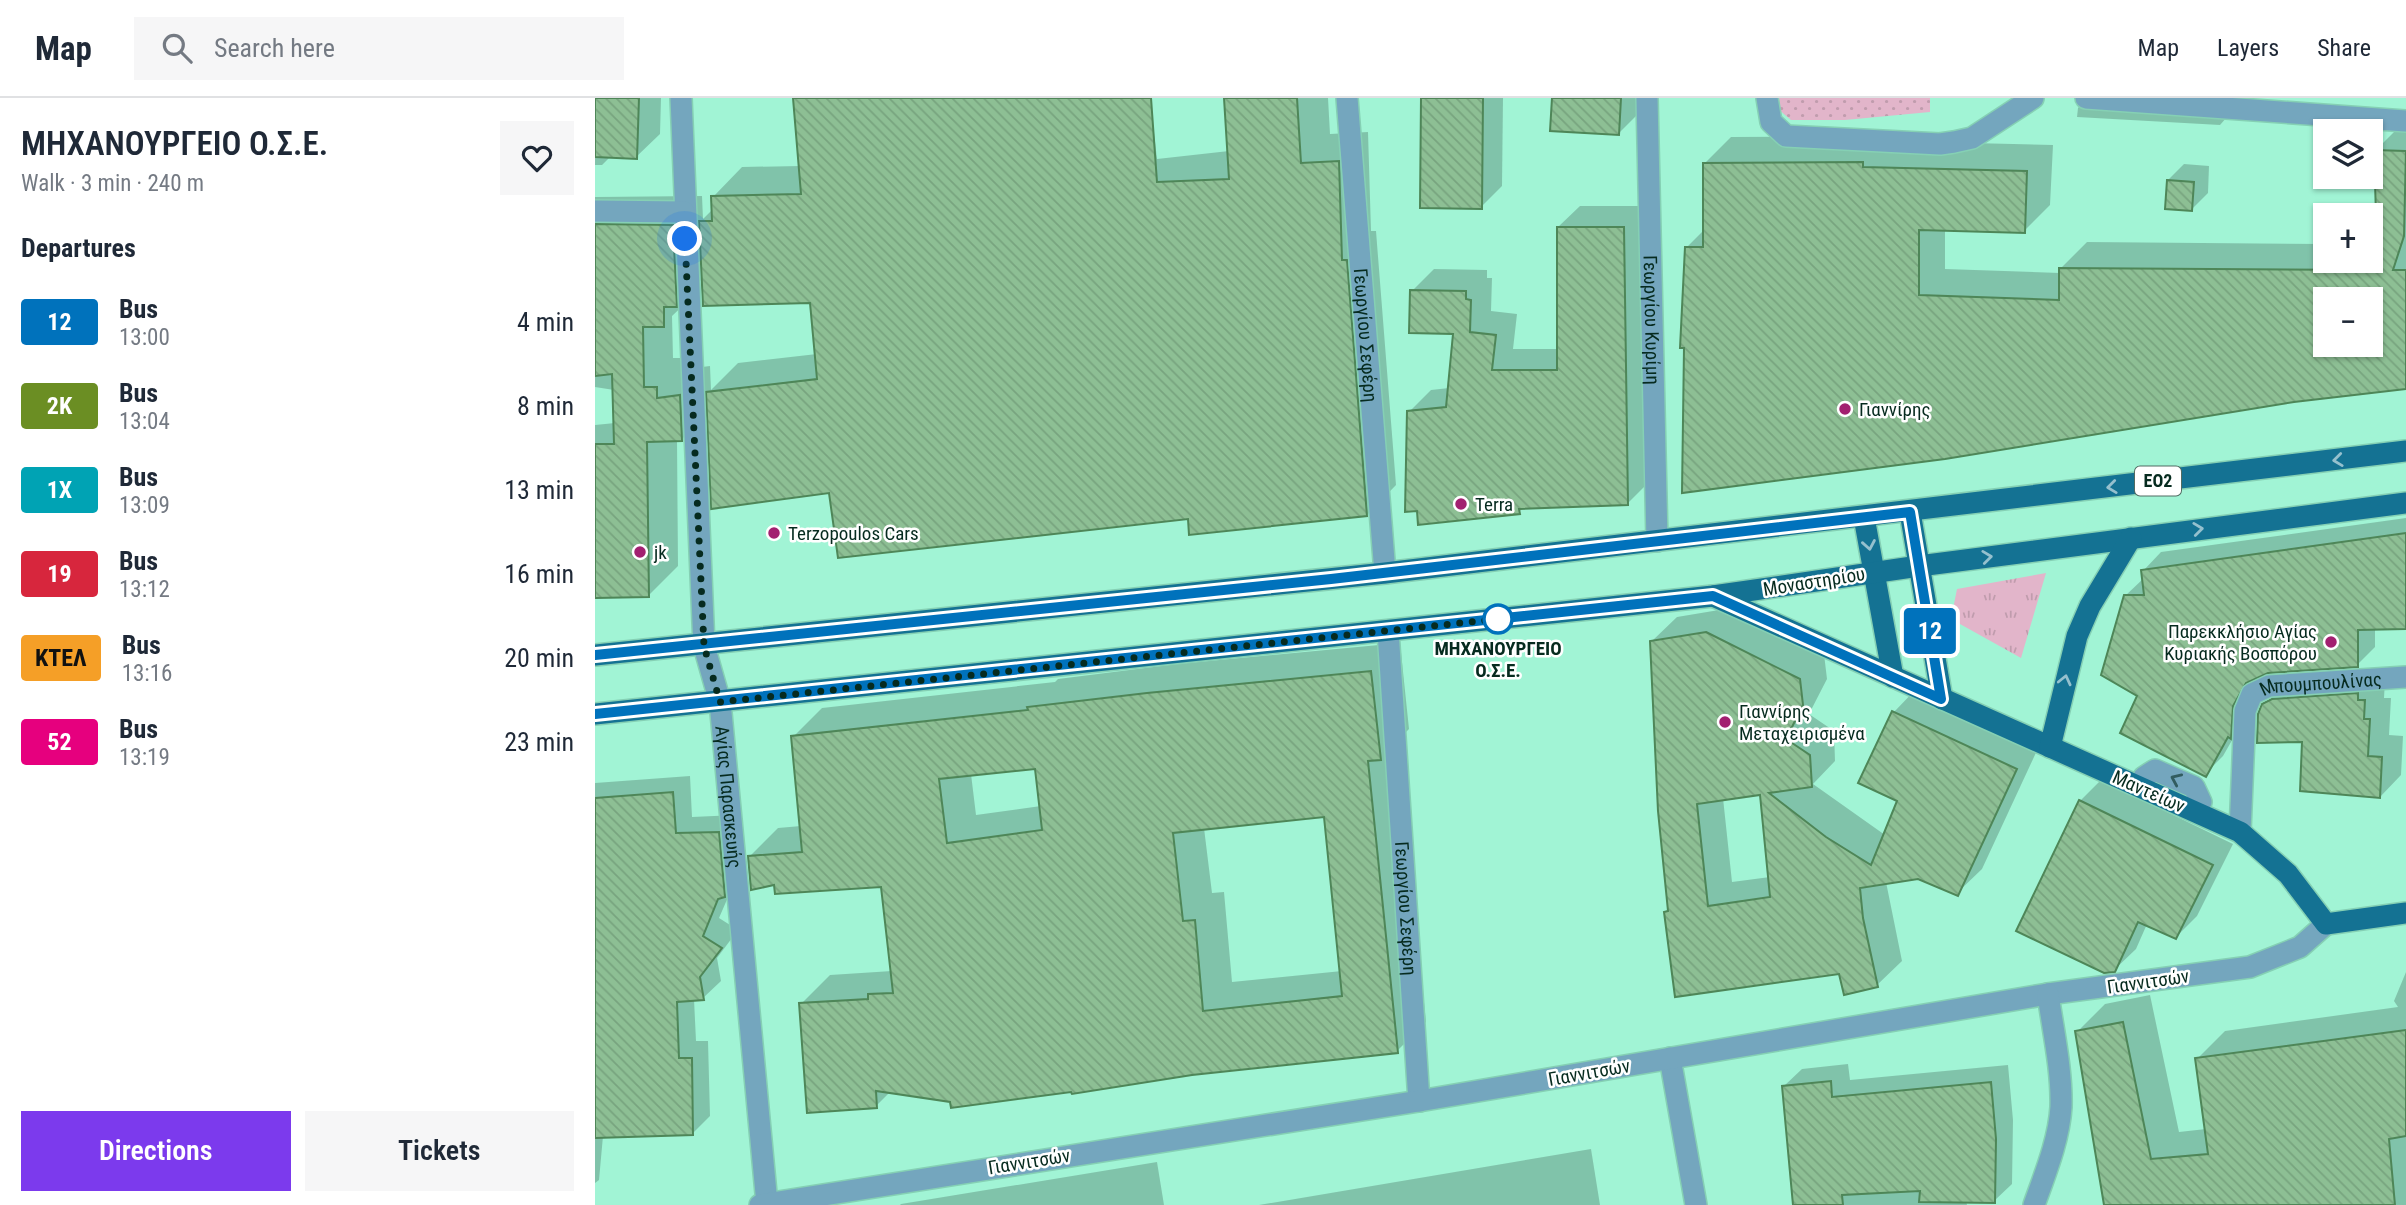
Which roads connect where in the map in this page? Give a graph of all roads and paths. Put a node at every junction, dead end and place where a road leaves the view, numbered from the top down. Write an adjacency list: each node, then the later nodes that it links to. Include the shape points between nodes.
1 (681, 98): 9 (street, Αγίας Παρασκευής)
2 (1347, 98): 18 (street, Γεωργίου Σεφέρη)
3 (1647, 98): 15 (street, Γεωργίου Κυρίμη)
4 (1767, 98): 5 (street, via 1771,122 1786,136 1940,144 1972,138)
5 (2033, 98)
6 (2086, 98): 7 (street)
7 (2406, 121)
8 (595, 211): 9 (street)
9 (684, 212): 21 (street, Αγίας Παρασκευής)
10 (2406, 451): 12 (main road, ΕΟ2, one-way to 12)
11 (2406, 503): 14 (main road, Μοναστηρίου, one-way to 11)
12 (1910, 512): 13 (main road, ΕΟ2); 16 (main road)
13 (1864, 517): 15 (main road, ΕΟ2); 17 (main road, one-way to 17)
14 (2131, 538): 16 (main road, Μοναστηρίου, one-way to 14); 28 (main road, one-way to 14, via 2077,636)
15 (1657, 541): 18 (main road, ΕΟ2)
16 (1919, 566): 17 (main road, Μοναστηρίου); 25 (main road)
17 (1874, 572): 19 (main road, Μοναστηρίου); 23 (main road)
18 (1385, 573): 21 (main road, ΕΟ2)
19 (1713, 596): 20 (main road, Μοναστηρίου); 23 (main road, Μαντείων)
20 (1388, 631): 26 (main road, Μοναστηρίου); 36 (street, Γεωργίου Σεφέρη)
21 (704, 646): 22 (main road, ΕΟ2); 26 (street, Αγίας Παρασκευής)
22 (595, 655)
23 (1892, 677): 25 (main road, Μαντείων)
24 (2406, 677): 31 (street, Μπουμπουλίνας, via 2269,686 2252,694 2245,711)
25 (1941, 699): 28 (main road, Μαντείων)
26 (720, 702): 27 (main road, Μοναστηρίου); 38 (street, Αγίας Παρασκευής)
27 (595, 714)
28 (2050, 747): 31 (main road, Μαντείων)
29 (2144, 777): 30 (street, one-way to 29, via 2194,787 2155,770)
30 (2201, 802)
31 (2239, 832): 33 (main road, Μαντείων, via 2288,874)
32 (2406, 913): 33 (main road)
33 (2326, 924): 34 (street, Γιαννιτσών, via 2300,947 2250,967)
34 (2048, 994): 35 (street, Γιαννιτσών); 40 (street, via 2061,1108)
35 (1671, 1058): 36 (street, Γιαννιτσών); 39 (street)
36 (1419, 1101): 37 (street, Γιαννιτσών)
37 (829, 1200): 38 (street, Γιαννιτσών)
38 (763, 1205)
39 (1696, 1205)
40 (2033, 1205)

